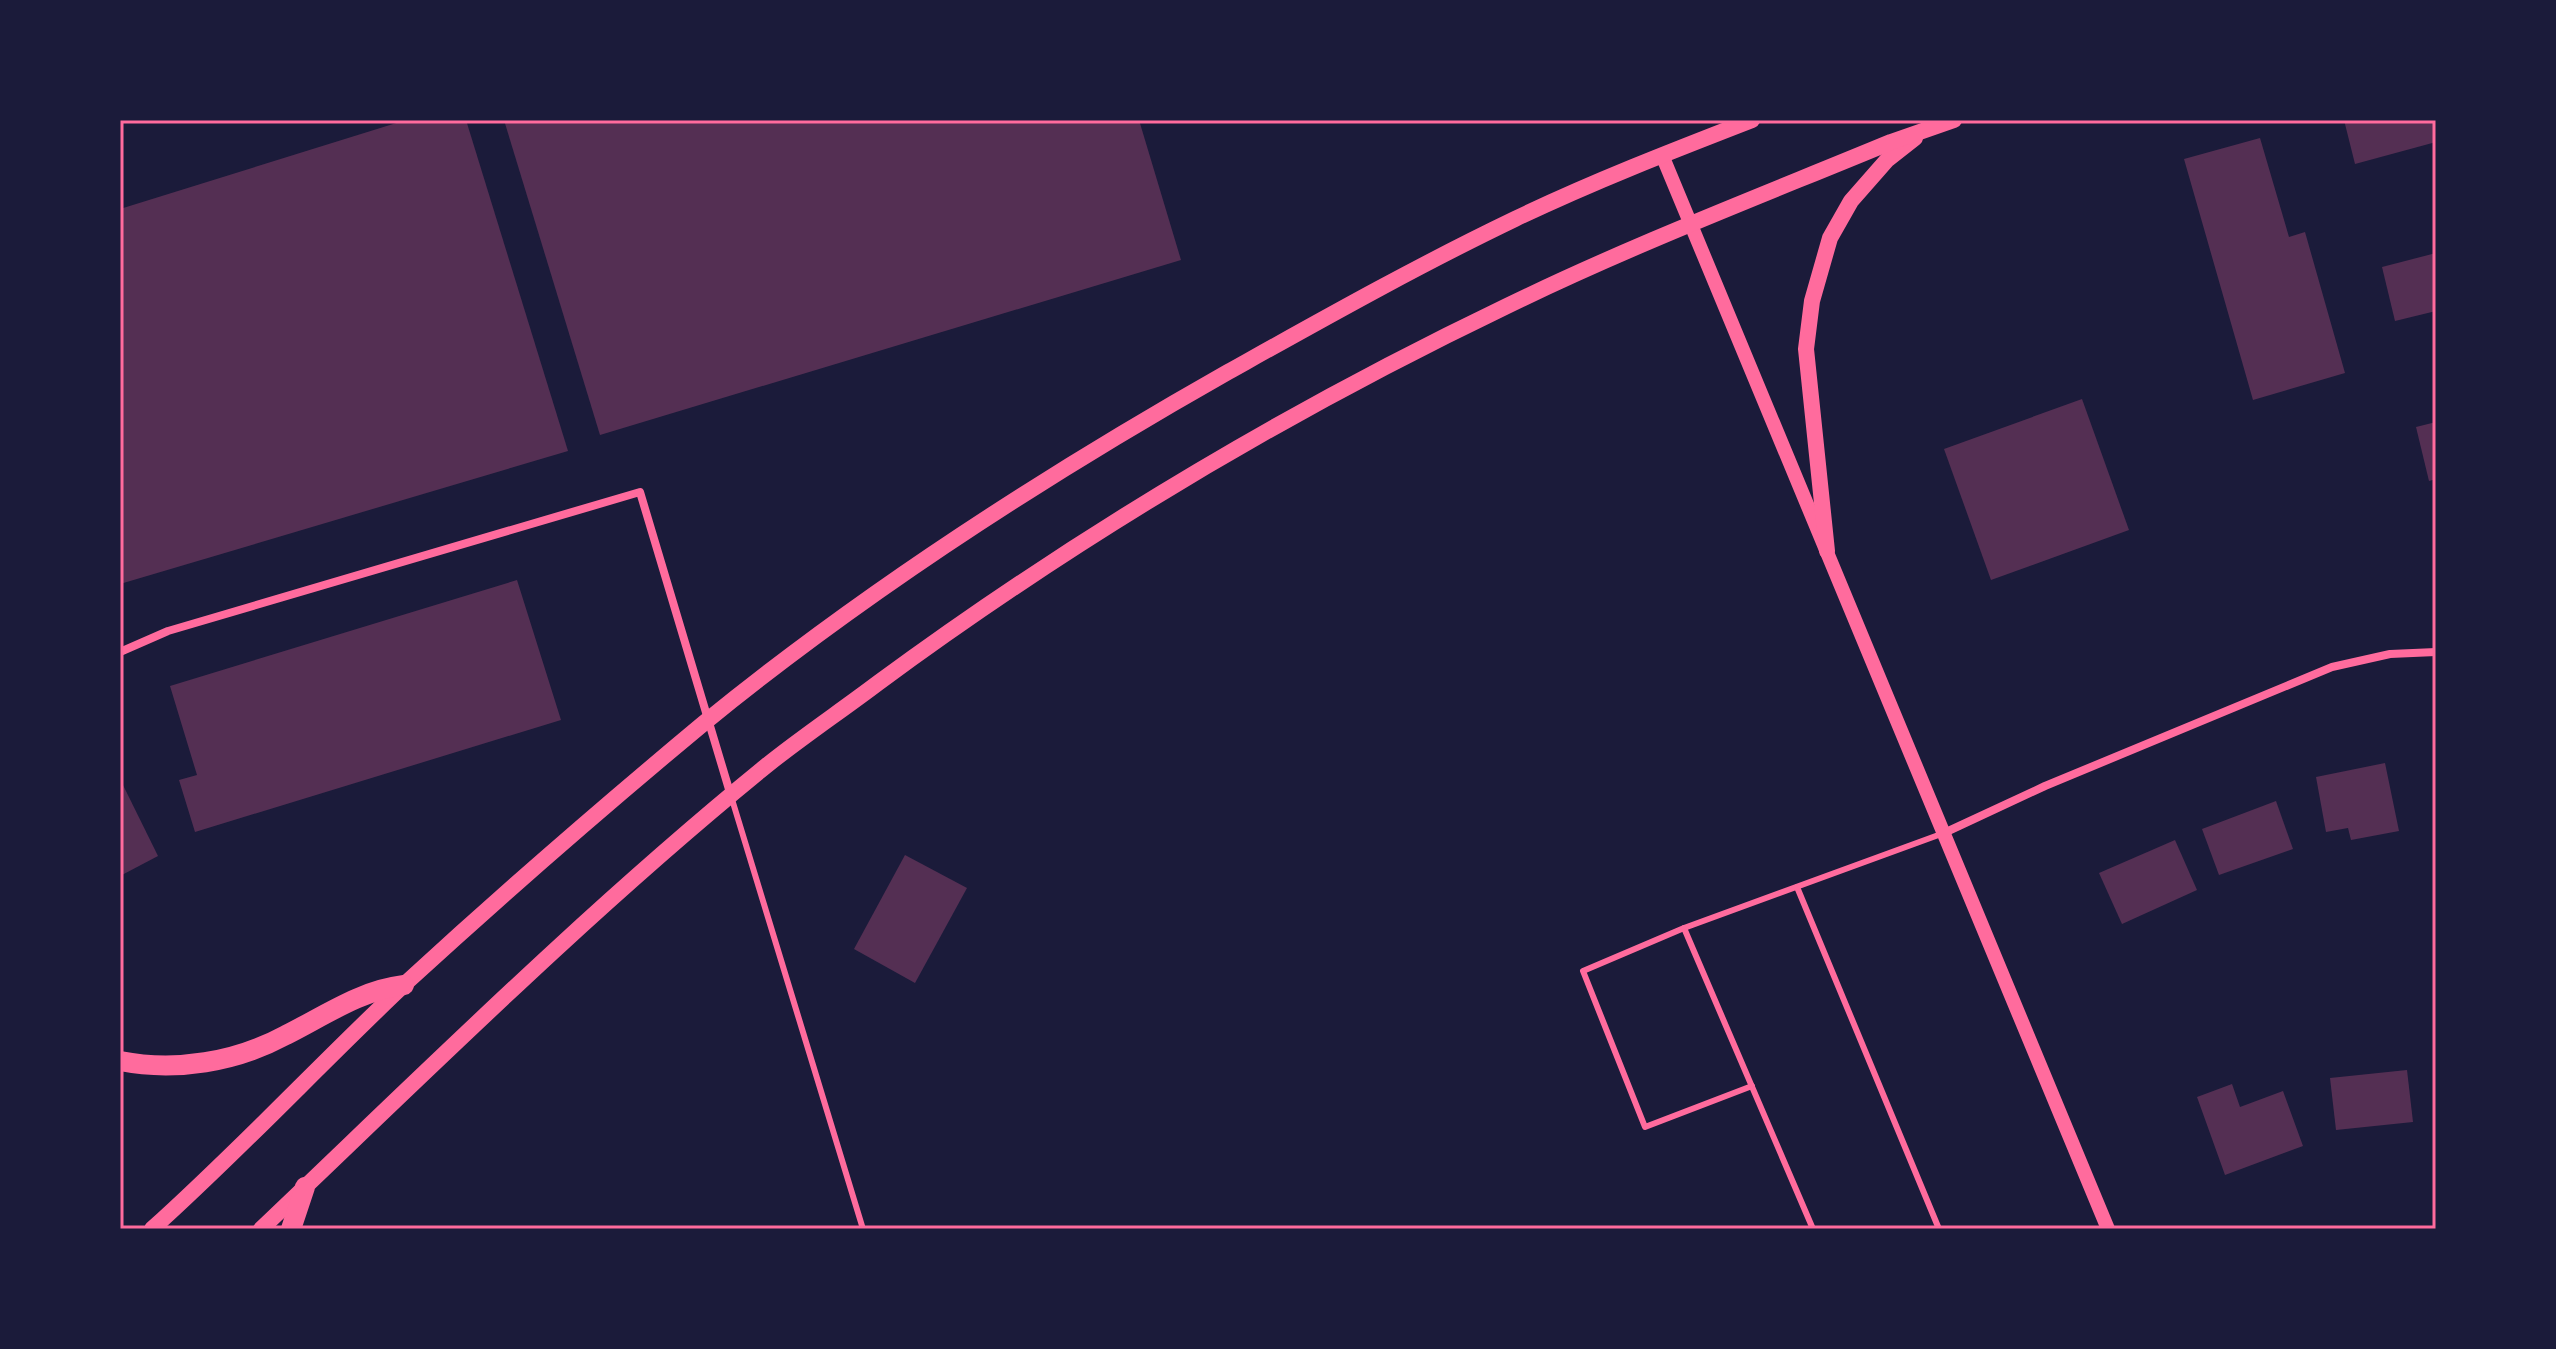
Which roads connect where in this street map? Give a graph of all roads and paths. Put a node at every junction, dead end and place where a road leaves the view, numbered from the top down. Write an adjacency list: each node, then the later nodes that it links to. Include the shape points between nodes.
1 (1752, 120): 4 (main road)
2 (1954, 120): 3 (main road)
3 (1927, 129): 5 (main road); 6 (main road, via 1887,160 1851,201 1830,238 1812,301 1806,349)
4 (1662, 155): 5 (street); 9 (main road, via 1520,216 1381,286 1140,422 858,606)
5 (1691, 225): 6 (street); 10 (main road, via 1397,360 1212,462 944,635)
6 (1827, 551): 11 (street)
7 (120, 652): 9 (street, via 168,631 640,492)
8 (2436, 652): 11 (street, via 2390,654 2332,667)
9 (708, 720): 10 (street); 14 (main road)
10 (731, 796): 17 (main road, via 557,947); 21 (lane)
11 (1944, 833): 12 (lane); 24 (street)
12 (1797, 887): 13 (lane); 23 (lane)
13 (1684, 928): 16 (lane); 16 (lane, via 1583,971 1645,1127)
14 (404, 985): 15 (main road, via 384,987 338,1006 247,1053 197,1064 144,1066); 18 (main road)
15 (120, 1061)
16 (1752, 1086): 22 (lane)
17 (305, 1187): 19 (main road); 20 (main road)
18 (152, 1229)
19 (261, 1229)
20 (291, 1229)
21 (863, 1229)
22 (1813, 1229)
23 (1939, 1229)
24 (2108, 1229)

